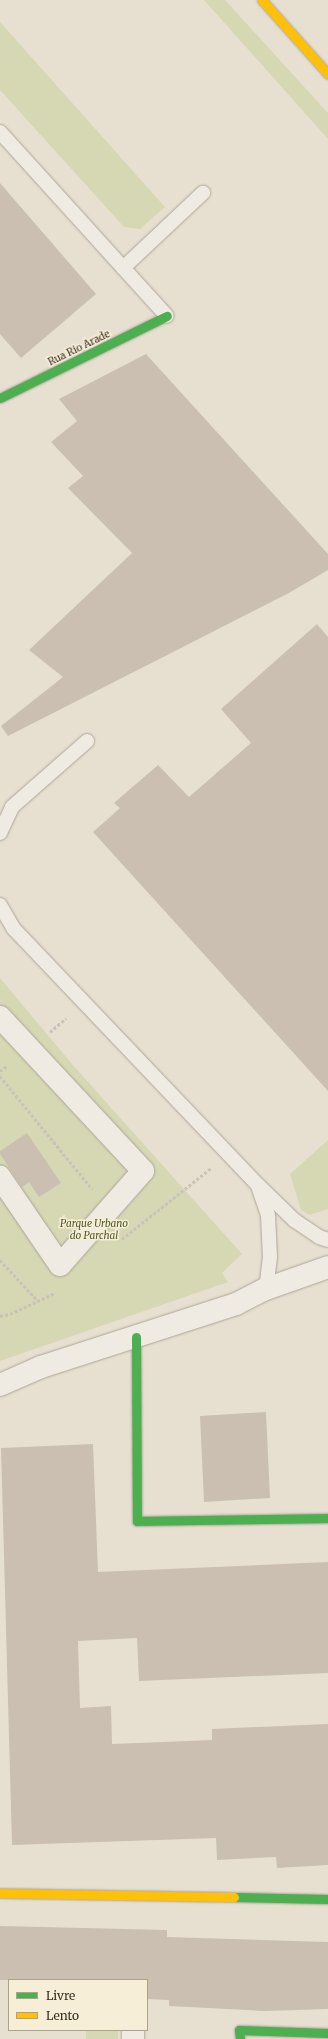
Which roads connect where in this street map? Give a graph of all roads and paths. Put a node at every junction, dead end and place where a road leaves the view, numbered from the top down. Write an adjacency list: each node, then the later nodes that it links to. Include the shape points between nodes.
1 (262, 0): 2 (street)
2 (328, 74)
3 (0, 132): 5 (lane)
4 (203, 193): 5 (lane)
5 (123, 268): 6 (lane)
6 (167, 316): 7 (street, Rua Rio Arade)
7 (0, 398)
8 (87, 741): 9 (lane, via 12,807)
9 (0, 833)
10 (0, 905): 14 (lane, via 14,928)
11 (0, 1017): 15 (street, via 143,1171)
12 (0, 1076): 15 (path)
13 (0, 1177): 15 (street, via 60,1265)
14 (257, 1184): 17 (lane, via 294,1220); 20 (lane, via 268,1215 270,1257)
15 (109, 1210): 16 (path)
16 (128, 1234)
17 (328, 1240)
18 (0, 1260): 21 (path)
19 (328, 1266): 20 (street)
20 (266, 1289): 22 (street, via 236,1304)
21 (38, 1301)
22 (136, 1337): 23 (street, via 41,1367); 24 (street, via 137,1521)
23 (0, 1385)
24 (328, 1518)
25 (0, 1892): 26 (street)
26 (328, 1899)
27 (328, 2034): 28 (street, via 239,2030)
28 (240, 2039)

